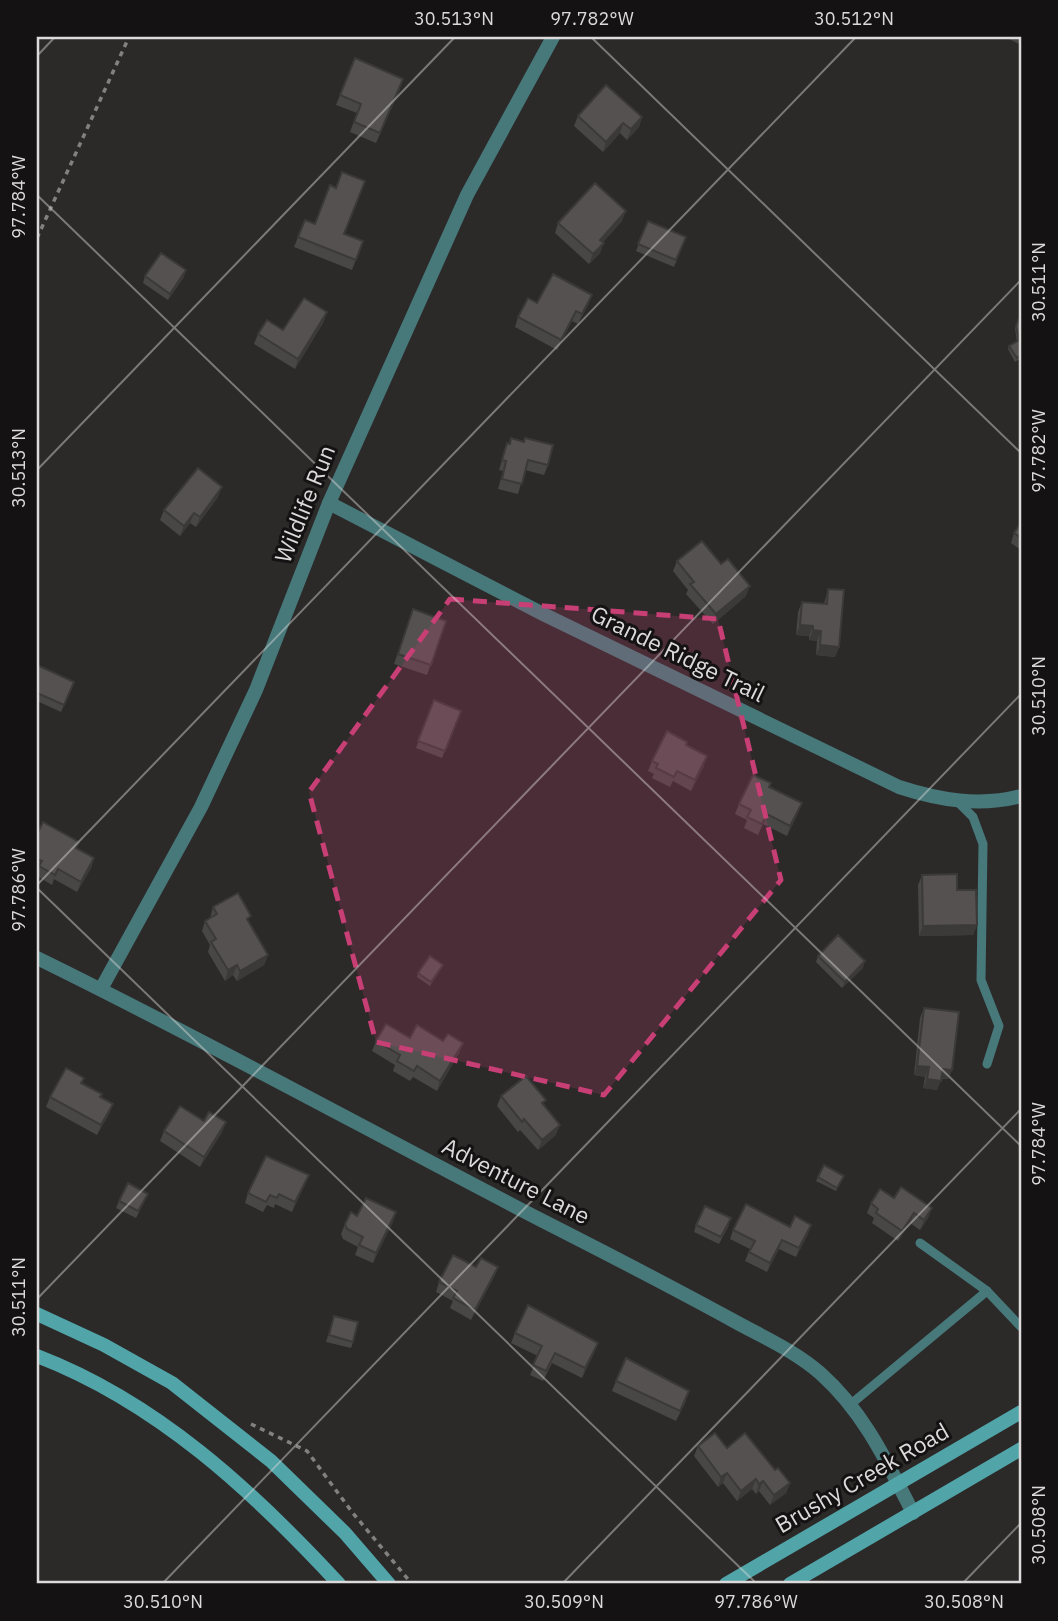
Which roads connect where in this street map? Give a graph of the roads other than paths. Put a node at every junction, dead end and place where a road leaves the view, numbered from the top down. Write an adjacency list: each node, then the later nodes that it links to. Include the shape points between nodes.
1 (553, 37): 2 (street, Wildlife Run, via 467,195)
2 (328, 503): 4 (street, Grande Ridge Trail, via 545,615 887,781 926,796); 6 (street, Wildlife Run, via 256,690 196,816)
3 (1021, 796): 4 (street, Grande Ridge Trail)
4 (957, 801): 7 (lane, via 973,817 983,844 981,980 999,1026)
5 (37, 958): 6 (street, Adventure Lane)
6 (101, 989): 13 (street, Adventure Lane, via 771,1341 818,1371)
7 (987, 1064)
8 (920, 1242): 9 (lane)
9 (987, 1291): 11 (lane); 13 (lane)
10 (37, 1314): 19 (street, via 172,1383 271,1461 345,1533)
11 (1021, 1328)
12 (37, 1356): 18 (street, via 110,1391 196,1447 284,1524)
13 (851, 1404): 16 (street, Adventure Lane)
14 (1021, 1412): 16 (street, Brushy Creek Road)
15 (1021, 1449): 17 (street)
16 (898, 1483): 17 (street, Adventure Lane); 20 (street, Brushy Creek Road)
17 (914, 1513): 21 (street)
18 (339, 1584)
19 (389, 1584)
20 (726, 1584)
21 (790, 1584)

